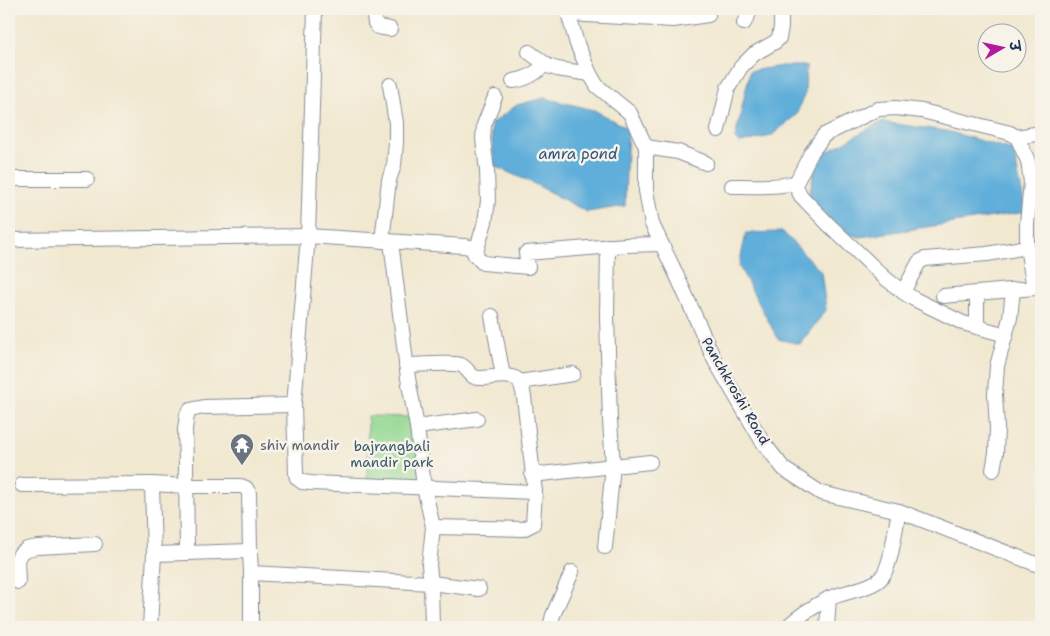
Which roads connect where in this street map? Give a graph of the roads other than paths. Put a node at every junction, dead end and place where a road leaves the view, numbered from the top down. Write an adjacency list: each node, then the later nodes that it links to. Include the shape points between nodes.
1 (315, 9): 24 (street)
2 (373, 9): 8 (street, via 375,23)
3 (751, 9): 7 (street)
4 (781, 9): 15 (street, via 782,27 778,38 741,66 728,88)
5 (568, 12): 6 (street, via 673,20); 11 (street, Panchkroshi Road)
6 (708, 15)
7 (744, 23)
8 (390, 29)
9 (529, 52): 10 (street)
10 (545, 64): 11 (street); 12 (street, via 538,72)
11 (590, 74): 18 (street, Panchkroshi Road, via 597,86 630,113)
12 (513, 81)
13 (390, 85): 26 (street, via 396,143 389,180)
14 (495, 97): 30 (street, via 484,125 488,201)
15 (718, 130)
16 (1041, 133): 17 (street)
17 (1017, 137): 22 (street, via 922,112 896,108 878,110 824,135); 29 (street, via 1028,161 1031,182 1027,224)
18 (646, 147): 19 (street, via 678,152); 27 (street, Panchkroshi Road, via 646,191 652,224)
19 (706, 163)
20 (9, 179): 21 (street)
21 (87, 179)
22 (794, 183): 23 (street); 33 (street, via 801,196 828,225)
23 (732, 186)
24 (308, 236): 25 (street); 26 (street); 43 (street)
25 (9, 240)
26 (386, 241): 30 (street, via 464,246); 39 (street)
27 (661, 244): 28 (street); 55 (street, Panchkroshi Road, via 715,361 762,441 784,469 821,493)
28 (608, 246): 30 (street, via 526,253 528,267 483,262); 47 (street, via 607,317)
29 (1032, 254): 31 (street); 33 (street, via 925,259 919,262)
30 (475, 255)
31 (1038, 288): 32 (street)
32 (1013, 290): 34 (street); 38 (street)
33 (903, 292): 37 (street)
34 (977, 293): 35 (street); 37 (street)
35 (943, 296)
36 (492, 316): 41 (street)
37 (977, 327): 38 (street)
38 (1006, 335): 48 (street, via 997,366)
39 (406, 365): 41 (street, via 454,364 462,365 477,378); 45 (street)
40 (572, 374): 42 (street)
41 (503, 376): 42 (street, via 514,377)
42 (520, 382): 49 (street)
43 (294, 405): 52 (street, via 204,406 190,410 184,429); 53 (street, via 296,474 302,482)
44 (477, 419): 45 (street)
45 (417, 427): 53 (street)
46 (650, 462): 47 (street)
47 (613, 466): 49 (street); 58 (street)
48 (993, 470)
49 (532, 475): 54 (street)
50 (152, 484): 51 (street); 52 (street); 61 (street)
51 (22, 485)
52 (186, 486): 59 (street, via 246,488 249,493); 60 (street)
53 (424, 488): 54 (street); 56 (street)
54 (535, 492): 56 (street, via 533,524 523,529)
55 (899, 511): 63 (street, Panchkroshi Road); 69 (street, via 888,564 881,578)
56 (433, 527): 67 (street, via 429,565)
57 (95, 544): 62 (street, via 38,547)
58 (605, 547)
59 (250, 551): 60 (street); 65 (street)
60 (187, 553): 61 (street)
61 (154, 554): 70 (street)
62 (13, 560): 66 (street)
63 (1041, 566)
64 (572, 572): 73 (street)
65 (251, 573): 67 (street); 71 (street)
66 (18, 582)
67 (431, 583): 68 (street); 72 (street)
68 (479, 589)
69 (829, 598): 74 (street); 75 (street)
70 (150, 627)
71 (251, 627)
72 (432, 627)
73 (550, 627)
74 (787, 627)
75 (827, 627)

